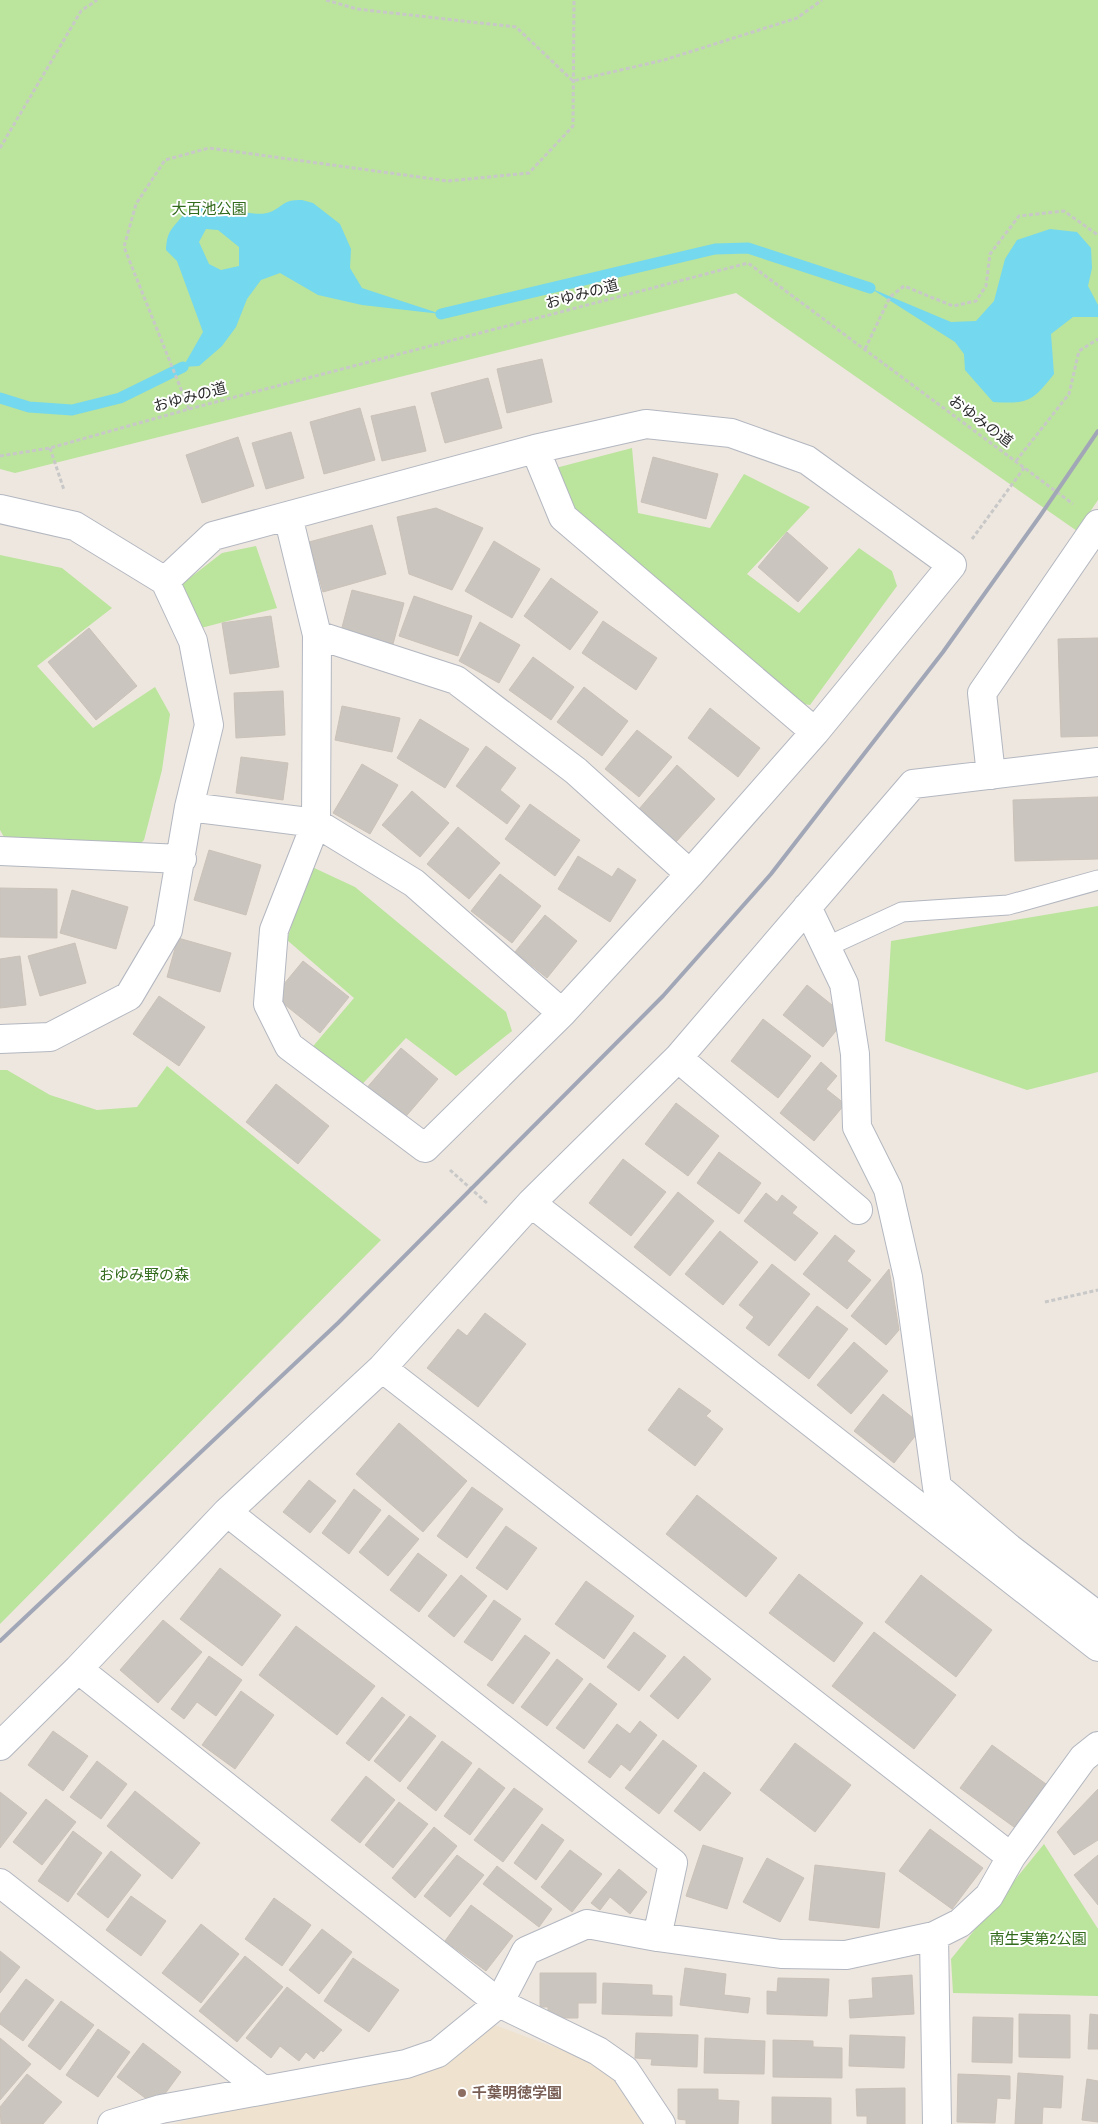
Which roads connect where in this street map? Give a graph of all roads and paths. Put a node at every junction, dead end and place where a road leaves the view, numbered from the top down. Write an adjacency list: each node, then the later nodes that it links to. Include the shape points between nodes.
1 (97, 0): 6 (path, via 81,11)
2 (326, 0): 5 (path, via 357,9 516,27)
3 (574, 0): 5 (path)
4 (822, 0): 5 (path, via 797,18 664,60)
5 (573, 80): 10 (path, via 573,126 529,173 448,181 210,148 165,160 136,204 124,248)
6 (0, 148)
7 (1098, 235): 9 (path, via 1064,211 1019,216 990,254 986,286 976,301 953,306 904,286 890,297)
8 (1098, 339): 13 (path, via 1079,352 1069,394)
9 (864, 349): 10 (path, おゆみの道, via 748,263); 13 (path, おゆみの道)
10 (189, 409): 12 (path, おゆみの道, via 50,448)
11 (535, 449): 17 (street); 19 (street, via 646,424 731,433 807,460); 22 (street, via 563,517)
12 (0, 456)
13 (1016, 461): 14 (path, おゆみの道)
14 (1024, 468): 15 (path, おゆみの道); 19 (path)
15 (1076, 506)
16 (0, 509): 20 (street, via 75,526)
17 (288, 516): 20 (street, via 213,536); 21 (street)
18 (1098, 524): 24 (street, via 982,693)
19 (952, 565): 22 (street)
20 (165, 581): 25 (street, via 194,640 209,725)
21 (317, 635): 26 (street); 29 (street, via 456,680 576,771)
22 (814, 732): 29 (street)
23 (1098, 762): 24 (street)
24 (991, 775): 31 (street, via 913,784)
25 (189, 807): 26 (street); 28 (street)
26 (316, 823): 33 (street, via 414,883); 36 (street, via 274,930 268,1004 289,1046)
27 (0, 850): 28 (street)
28 (182, 859): 34 (street, via 168,930 129,996 50,1038)
29 (690, 874): 33 (street)
30 (1098, 880): 32 (lane, via 1008,905 902,912)
31 (807, 907): 32 (street); 35 (street)
32 (826, 947): 44 (street, via 844,984 855,1054 858,1127 888,1189 908,1277 937,1487 1009,1548)
33 (562, 1013): 36 (street)
34 (0, 1039)
35 (678, 1058): 37 (street); 39 (street)
36 (425, 1148): 38 (path)
37 (530, 1203): 42 (street); 45 (street)
38 (490, 1206)
39 (858, 1210)
40 (1098, 1290): 41 (path)
41 (1045, 1302)
42 (382, 1368): 43 (street); 49 (street)
43 (227, 1512): 46 (street); 52 (street, via 672,1863)
44 (1098, 1616)
45 (1098, 1647)
46 (78, 1669): 47 (street); 53 (street)
47 (0, 1746)
48 (1098, 1746): 49 (street, via 1083,1758)
49 (1012, 1857): 51 (street, via 989,1896 960,1923)
50 (0, 1883): 54 (street)
51 (934, 1936): 52 (street, via 846,1955 781,1954); 57 (street)
52 (657, 1937): 53 (street, via 588,1924 526,1951)
53 (499, 2003): 54 (street, via 438,2053 406,2064); 56 (street, via 598,2051 625,2070)
54 (263, 2090): 55 (street, via 161,2109)
55 (112, 2124)
56 (661, 2124)
57 (937, 2124)

